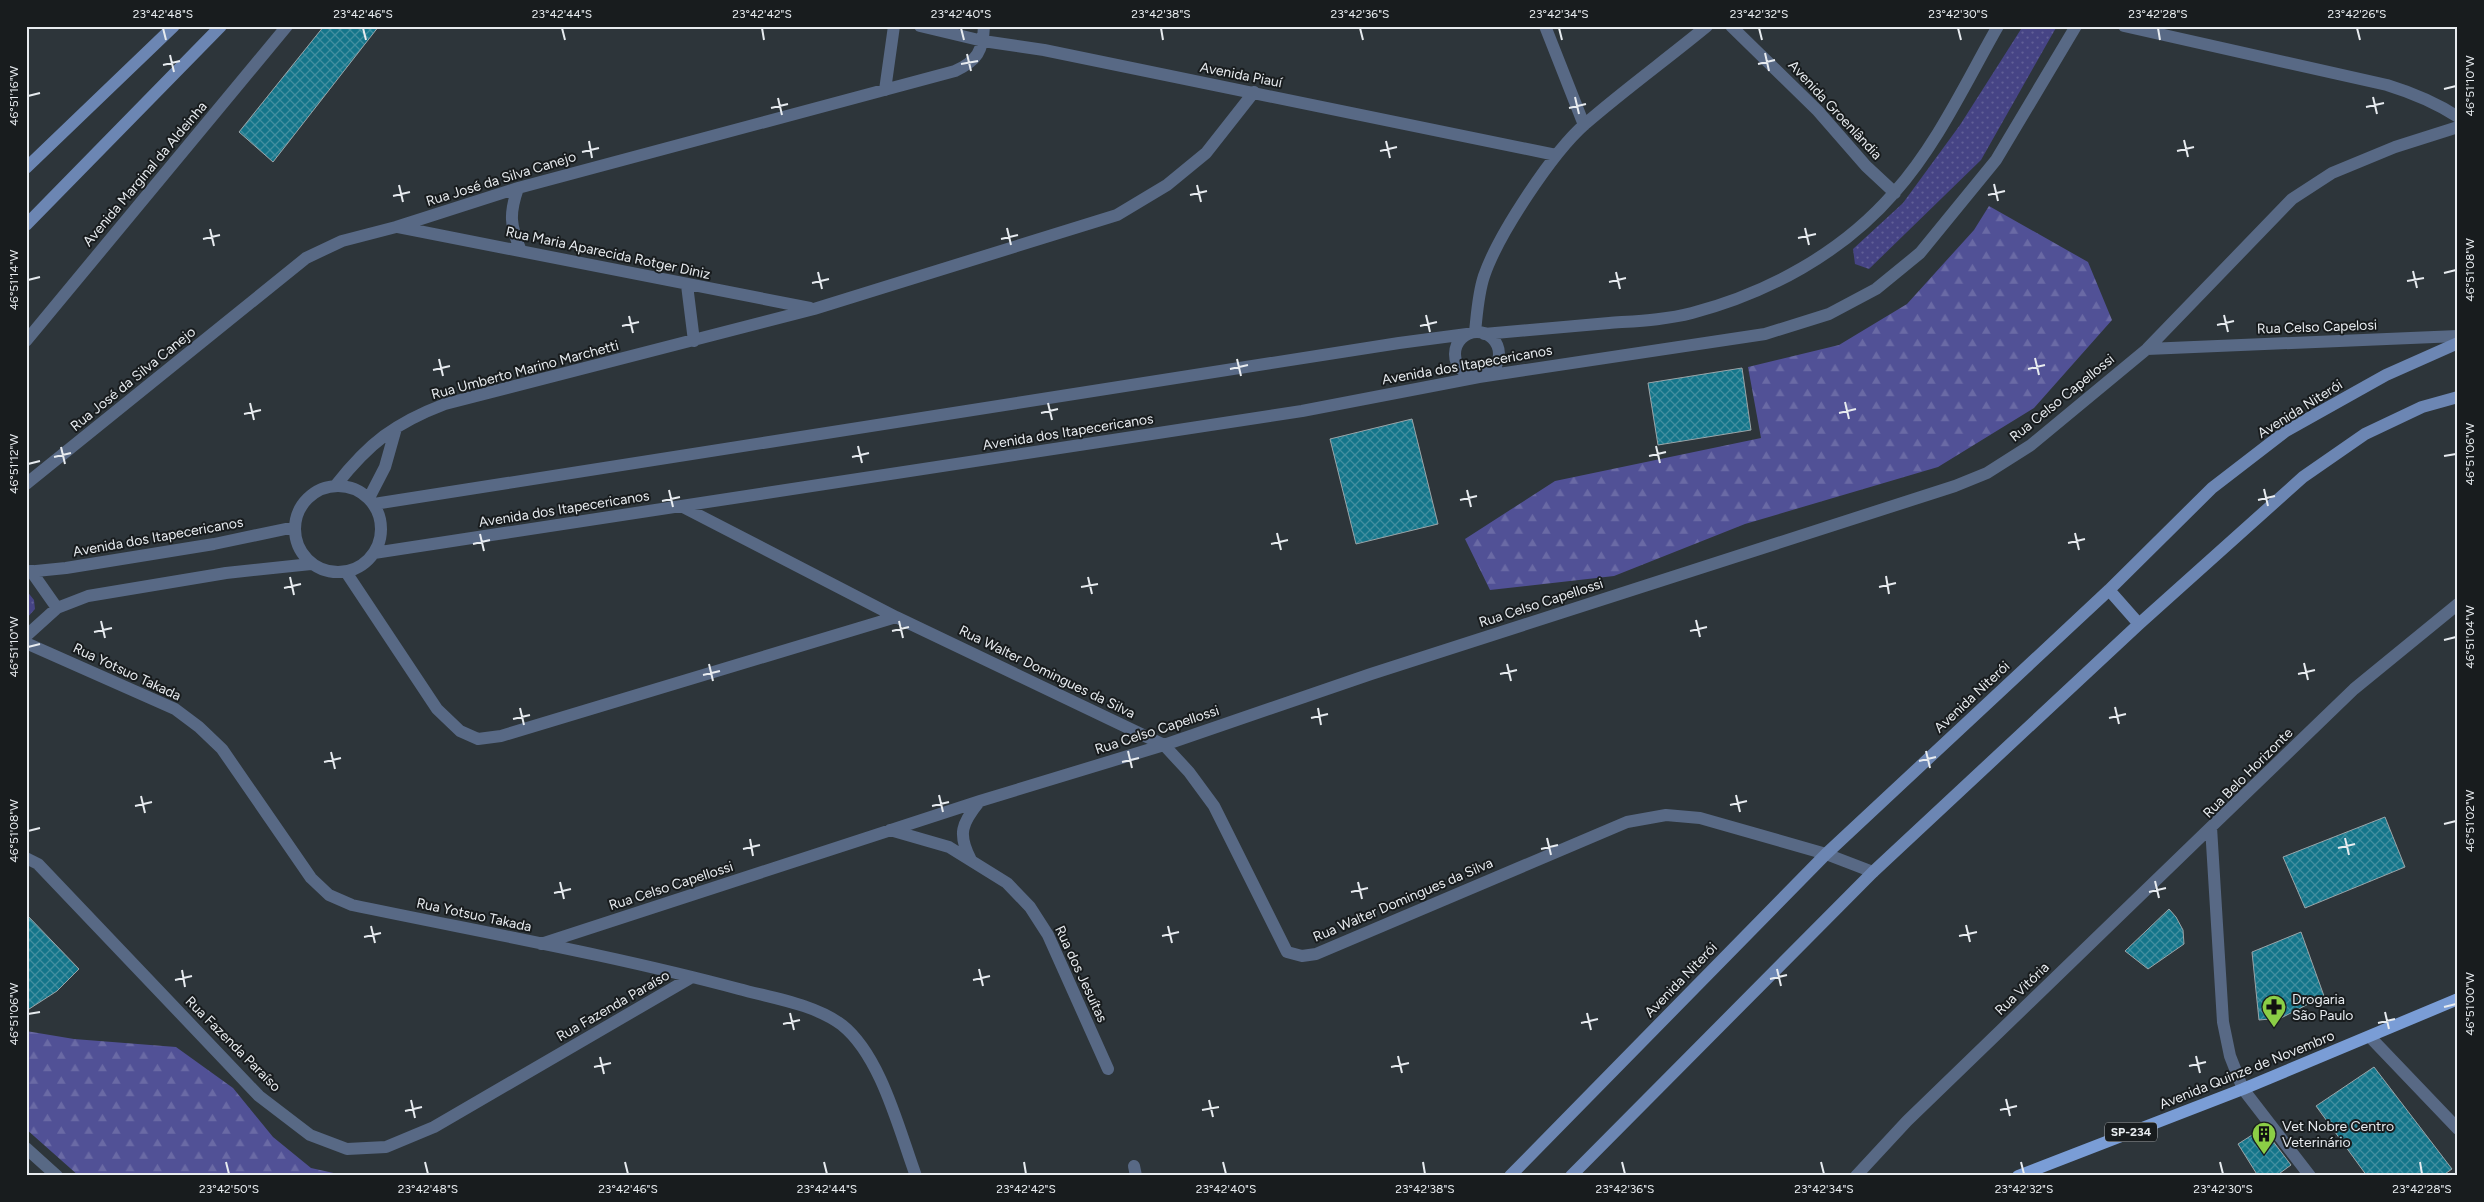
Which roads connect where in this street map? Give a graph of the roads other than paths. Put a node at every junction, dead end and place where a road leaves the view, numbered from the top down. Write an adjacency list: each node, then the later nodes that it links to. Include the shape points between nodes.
1 (174, 26): 20 (main road)
2 (221, 26): 23 (main road)
3 (894, 26): 14 (street)
4 (920, 26): 13 (street, Avenida Piauí)
5 (984, 26): 13 (street)
6 (1545, 26): 17 (street)
7 (1707, 26): 17 (street)
8 (1731, 26): 22 (street, Avenida Groenlândia, via 1818,111 1866,166)
9 (1998, 26): 22 (street, Avenida dos Itapecericanos, via 1923,154)
10 (2076, 26): 34 (street, Avenida dos Itapecericanos, via 1996,160 1920,253 1876,289 1830,314 1764,334)
11 (2124, 26): 16 (street, via 2396,88 2438,104)
12 (282, 28): 30 (street, Avenida Marginal da Aldeinha)
13 (983, 41): 14 (street, Rua José da Silva Canejo, via 973,63); 15 (street, Avenida Piauí)
14 (886, 90): 21 (street, Rua José da Silva Canejo)
15 (1254, 92): 19 (street, Avenida Piauí); 27 (street, Rua Umberto Marino Marchetti, via 1206,153 1167,185 1117,214)
16 (2458, 117)
17 (1584, 125): 19 (street)
18 (2458, 127): 33 (street, Rua Celso Capellossi, via 2395,147 2332,173 2292,199)
19 (1556, 155): 28 (street, via 1503,235 1484,276 1477,305)
20 (26, 168)
21 (518, 188): 24 (street, Rua José da Silva Canejo); 25 (street, via 511,208 511,222)
22 (1895, 193): 28 (street, Avenida dos Itapecericanos, via 1870,218 1822,255 1758,292 1691,314 1652,320)
23 (26, 225)
24 (396, 227): 25 (street, Rua Maria Aparecida Rotger Diniz); 37 (street, Rua José da Silva Canejo, via 342,241 306,258)
25 (521, 250): 26 (street, Rua Maria Aparecida Rotger Diniz)
26 (687, 285): 27 (street, Rua Maria Aparecida Rotger Diniz); 31 (street)
27 (814, 309): 31 (street, Rua Umberto Marino Marchetti)
28 (1476, 333): 34 (street, via 1496,343 1499,358 1492,371); 34 (street, via 1458,344 1456,350 1457,363 1466,374); 39 (street, Avenida dos Itapecericanos)
29 (2458, 336): 33 (street, Rua Celso Capelosi)
30 (26, 341)
31 (694, 341): 36 (street, Rua Umberto Marino Marchetti, via 445,404 415,415)
32 (2458, 343): 46 (main road, Avenida Niterói, via 2386,375 2286,431 2212,488)
33 (2147, 349): 53 (street, Rua Celso Capellossi, via 2031,445 1987,473 1955,486 1371,674)
34 (1479, 376): 40 (street, Avenida dos Itapecericanos, via 1302,411)
35 (2458, 397): 50 (main road, via 2422,407 2365,434 2303,477)
36 (396, 428): 38 (street, Rua Umberto Marino Marchetti, via 370,446); 39 (street)
37 (26, 484)
38 (336, 485): 39 (street, via 348,486); 41 (street, via 323,488 303,503)
39 (371, 501): 42 (street, via 380,516 382,529)
40 (681, 506): 42 (street, Avenida dos Itapecericanos); 49 (street, Rua Walter Domingues da Silva)
41 (295, 527): 43 (street, via 296,541); 44 (street, Avenida dos Itapecericanos, via 214,544)
42 (374, 554): 45 (street, via 357,569)
43 (311, 564): 45 (street, via 322,570); 48 (street, via 226,573 98,595)
44 (29, 572): 48 (street)
45 (346, 572): 49 (street, via 437,710 460,731 478,739 500,736)
46 (2109, 590): 50 (main road); 57 (main road, Avenida Niterói)
47 (2458, 604): 55 (street, Rua Belo Horizonte, via 2354,689)
48 (58, 608): 51 (street)
49 (896, 617): 53 (street, Rua Walter Domingues da Silva)
50 (2139, 624): 60 (main road)
51 (26, 636)
52 (26, 643): 61 (street, Rua Yotsuo Takada, via 175,710 199,727 222,749 311,878 329,895 352,905)
53 (1164, 745): 54 (street, Rua Celso Capellossi); 57 (street, Rua Walter Domingues da Silva, via 1214,806 1287,952 1302,956 1316,954 1627,822 1666,814 1700,818)
54 (980, 801): 56 (street, Rua Celso Capellossi); 59 (street, via 964,820 962,832 964,847)
55 (2211, 827): 66 (street, Rua Belo Horizonte, via 2223,1022 2230,1056); 73 (street, Rua Vitória, via 1907,1121)
56 (890, 830): 59 (street, Rua dos Jesuítas, via 949,847); 61 (street, Rua Celso Capellossi)
57 (1826, 854): 60 (street, Rua Walter Domingues da Silva); 71 (main road, Avenida Niterói)
58 (26, 858): 62 (street, Rua Fazenda Paraíso, via 38,864 259,1096 310,1135 347,1149 386,1147 434,1127)
59 (971, 860): 65 (street, Rua dos Jesuítas, via 1007,883 1030,906 1048,935)
60 (1873, 872): 72 (main road)
61 (540, 944): 62 (street, Rua Yotsuo Takada)
62 (692, 977): 70 (street, Rua Yotsuo Takada, via 811,1009 842,1025 864,1049 881,1082)
63 (2458, 999): 64 (main road, Avenida Quinze de Novembro / SP-234)
64 (2370, 1038): 66 (main road, Avenida Quinze de Novembro / SP-234); 67 (street)
65 (1108, 1069)
66 (2243, 1089): 74 (main road, Avenida Quinze de Novembro / SP-234); 75 (street, Rua Belo Horizonte)
67 (2458, 1129)
68 (26, 1148): 69 (street)
69 (57, 1176)
70 (916, 1176)
71 (1510, 1176)
72 (1571, 1176)
73 (1856, 1176)
74 (2018, 1176)
75 (2310, 1176)

